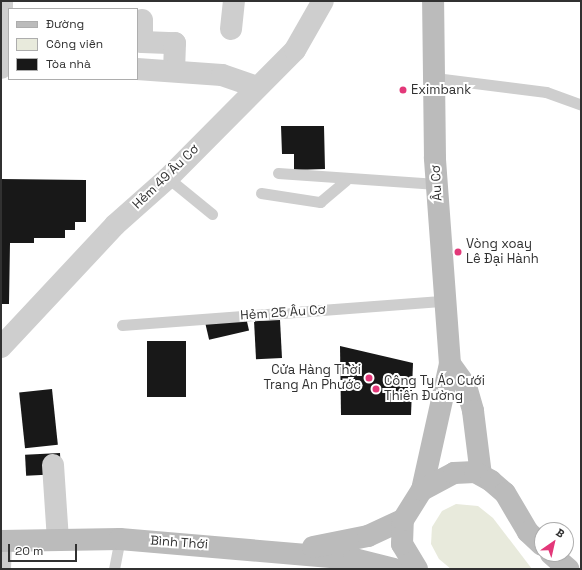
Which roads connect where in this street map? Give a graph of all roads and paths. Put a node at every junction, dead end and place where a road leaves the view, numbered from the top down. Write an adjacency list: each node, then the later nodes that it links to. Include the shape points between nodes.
1 (2, 1): 7 (street)
2 (234, 1): 6 (street)
3 (323, 1): 11 (street, Hẻm 49 Âu Cơ, via 295,50)
4 (433, 1): 10 (main road, Âu Cơ)
5 (142, 20): 9 (street, via 142,42 174,43)
6 (231, 29)
7 (1, 68)
8 (138, 69): 9 (street)
9 (174, 69): 11 (street, via 222,75)
10 (435, 78): 12 (lane, via 546,92); 16 (main road, Âu Cơ)
11 (257, 87): 14 (street, Hẻm 49 Âu Cơ)
12 (581, 105)
13 (278, 173): 15 (lane)
14 (168, 178): 18 (lane); 21 (street, Hẻm 49 Âu Cơ, via 115,225)
15 (346, 180): 16 (lane); 17 (lane, via 320,202)
16 (437, 184): 19 (main road, Âu Cơ)
17 (262, 193)
18 (212, 214)
19 (444, 301): 20 (lane, Hẻm 25 Âu Cơ); 22 (main road, Âu Cơ)
20 (122, 325)
21 (1, 347)
22 (450, 364): 24 (main road, via 466,386 473,411); 25 (main road, Âu Cơ)
23 (53, 465): 29 (street)
24 (481, 476): 25 (main road, via 475,472 454,474); 27 (main road, via 505,493)
25 (422, 490): 26 (main road)
26 (404, 520): 31 (main road, Bình Thới, via 368,536); 36 (main road, via 402,544)
27 (534, 538)
28 (120, 539): 29 (main road, Bình Thới); 31 (main road, Bình Thới); 34 (lane)
29 (58, 540): 30 (main road, Bình Thới)
30 (4, 541): 33 (lane)
31 (285, 551): 35 (main road, Bình Thới, via 354,559)
32 (560, 562): 37 (main road)
33 (5, 569)
34 (114, 569)
35 (394, 569)
36 (417, 569)
37 (568, 569)

